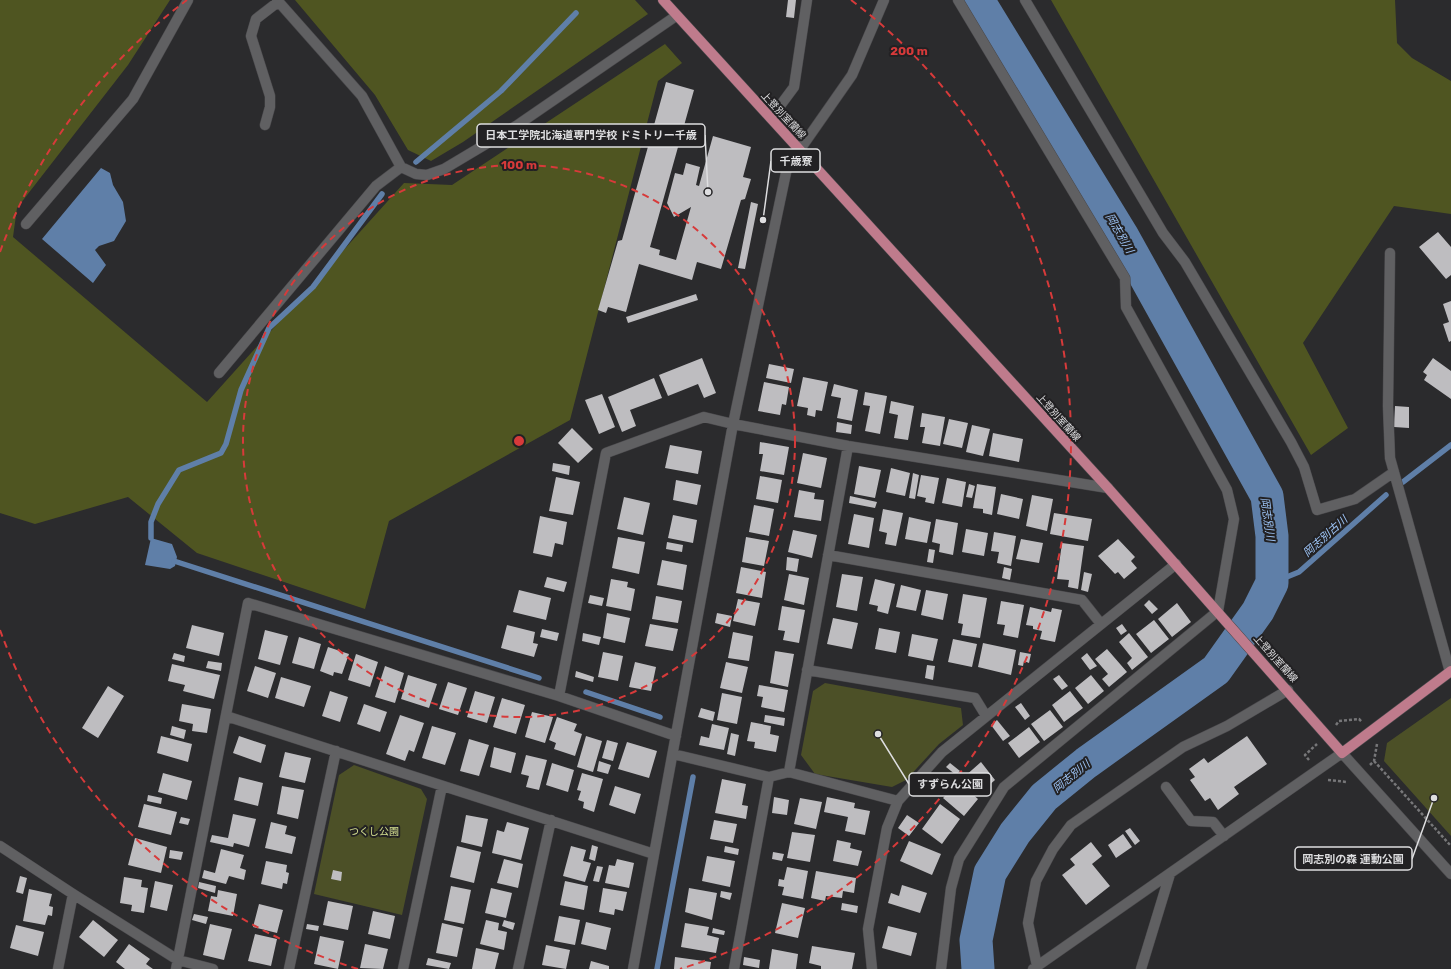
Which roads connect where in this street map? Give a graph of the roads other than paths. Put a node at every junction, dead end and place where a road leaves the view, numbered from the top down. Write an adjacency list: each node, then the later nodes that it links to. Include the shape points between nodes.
1 (188, 0): 13 (street, via 133,99)
2 (663, 0): 8 (main road, 上登別室蘭線)
3 (807, 0): 9 (street, via 794,87)
4 (884, 0): 11 (street, via 852,75)
5 (958, 0): 22 (street, via 1125,278 1126,307 1227,490 1234,519)
6 (1024, 0): 18 (street, via 1162,233 1184,262 1291,442 1304,466 1317,510 1355,499)
7 (277, 1): 10 (street, via 256,19 251,36 270,96); 12 (street, via 362,96)
8 (676, 16): 9 (main road, 上登別室蘭線); 12 (street, via 516,126 444,170 427,175 416,174)
9 (771, 118): 11 (main road, 上登別室蘭線)
10 (265, 125)
11 (800, 150): 16 (street, via 787,168); 19 (main road, 上登別室蘭線)
12 (401, 167): 15 (street, via 376,186)
13 (26, 224)
14 (1390, 253): 18 (street, via 1388,406 1390,458)
15 (219, 373)
16 (733, 424): 17 (street); 27 (street, via 704,417 606,453); 30 (street)
17 (848, 446): 19 (street); 20 (street)
18 (1394, 472): 25 (street)
19 (1108, 488): 21 (main road, 上登別室蘭線)
20 (828, 555): 23 (street, via 1082,600); 24 (street)
21 (1176, 564): 22 (main road, 上登別室蘭線); 23 (street)
22 (1221, 615): 26 (main road, 上登別室蘭線); 56 (street, via 1004,787 959,859 951,888)
23 (1101, 624): 29 (street)
24 (807, 670): 29 (street, via 976,698); 34 (street)
25 (1450, 672): 32 (main road)
26 (1288, 690): 32 (main road, 上登別室蘭線); 47 (street, via 1227,726 1183,747 1071,825 1053,849 1036,881 1028,923)
27 (559, 696): 28 (street, via 248,603); 30 (street)
28 (226, 716): 31 (street); 46 (street)
29 (986, 716): 38 (street, via 942,752)
30 (676, 736): 33 (street)
31 (336, 751): 36 (street); 50 (street)
32 (1342, 753): 40 (street); 44 (street)
33 (673, 754): 35 (street); 42 (street)
34 (789, 772): 35 (street); 38 (street)
35 (769, 777): 54 (street)
36 (442, 786): 39 (street); 51 (street)
37 (1166, 787): 40 (street, via 1191,821 1213,822)
38 (898, 801): 55 (street, via 886,828 868,929)
39 (551, 820): 42 (street); 52 (street)
40 (1224, 836): 43 (street)
41 (0, 846): 45 (street)
42 (654, 854): 53 (street)
43 (1170, 874): 47 (street); 57 (street)
44 (1451, 874)
45 (73, 894): 46 (street); 48 (street)
46 (177, 964): 49 (street)
47 (1035, 967)
48 (58, 969)
49 (213, 969)
50 (289, 969)
51 (402, 969)
52 (518, 969)
53 (633, 969)
54 (734, 969)
55 (872, 969)
56 (941, 969)
57 (1141, 969)

